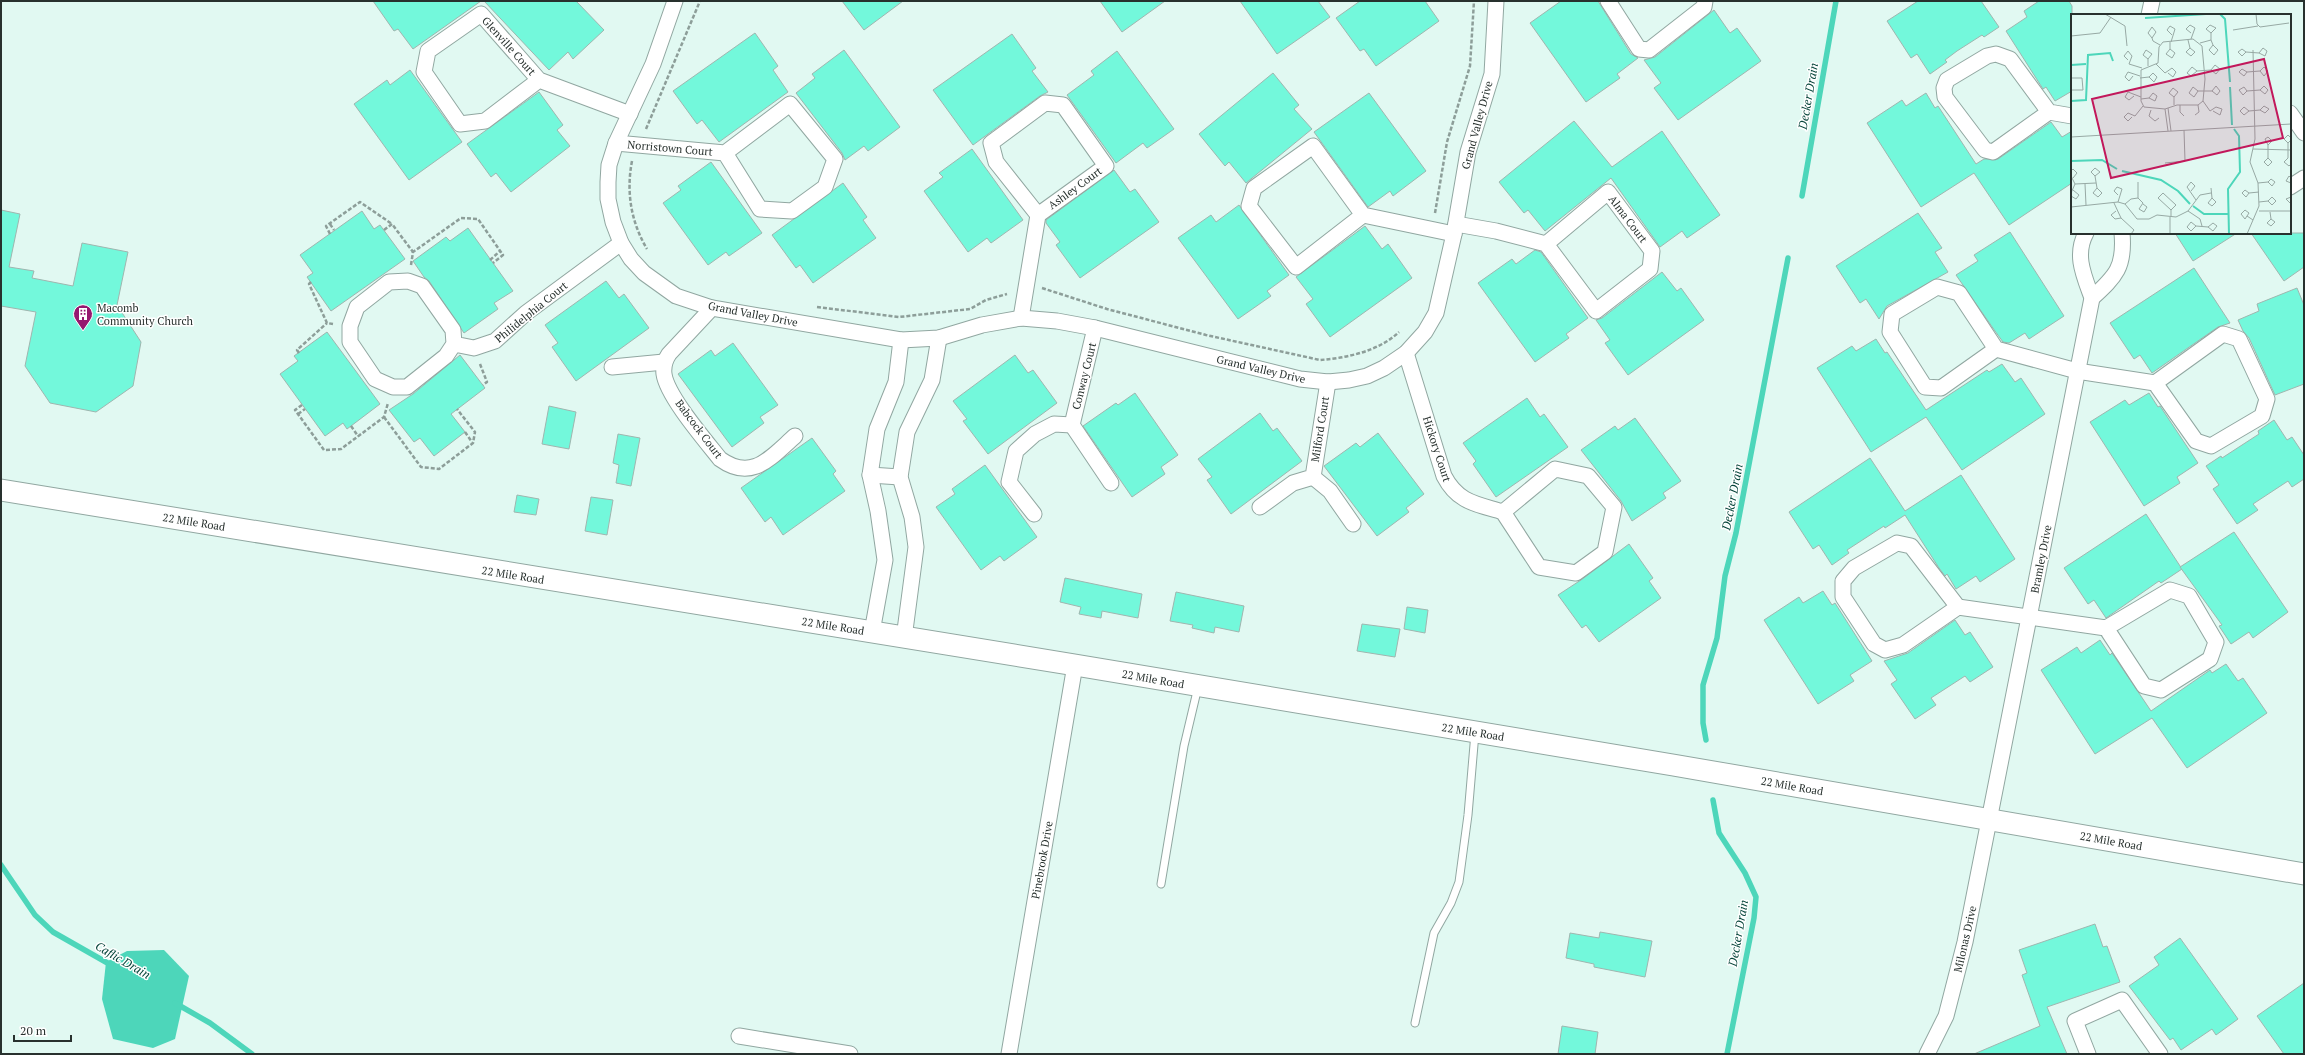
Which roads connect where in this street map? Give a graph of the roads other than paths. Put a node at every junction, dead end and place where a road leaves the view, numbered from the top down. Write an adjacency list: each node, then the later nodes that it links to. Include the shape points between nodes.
1 (675, 1): 9 (street, Grand Valley Drive, via 653,64)
2 (1496, 1): 19 (street, Grand Valley Drive, via 1492,74 1468,152)
3 (1608, 1): 4 (street, via 1640,49 1649,50 1704,7)
4 (1705, 1)
5 (2152, 1): 6 (street)
6 (2149, 14)
7 (539, 80): 7 (street, Glenville Court, via 481,14 428,51 424,72 460,124 485,121); 9 (street, Glenville Court)
8 (2049, 112): 8 (street, via 1993,152 1985,150 1945,97 1944,88 1947,80 1987,56 1996,54 2010,59); 11 (street)
9 (630, 114): 13 (street, Grand Valley Drive)
10 (2291, 114): 12 (street)
11 (2071, 116)
12 (2304, 133)
13 (616, 143): 14 (street, Norristown Court); 22 (street, Grand Valley Drive, via 610,165 608,199)
14 (725, 153): 14 (street, Norristown Court, via 790,104 835,159 825,187 792,211 760,209)
15 (2304, 178): 16 (street)
16 (2291, 186)
17 (1038, 215): 17 (street, Ashley Court, via 1106,166 1063,106 1045,103 991,143 996,162); 26 (street, Ashley Court)
18 (1363, 215): 18 (street, via 1313,146 1254,188 1249,206 1296,267); 19 (street, via 1434,230)
19 (1455, 229): 23 (street, via 1496,231); 32 (street, Grand Valley Drive, via 1436,313 1425,332)
20 (2085, 234): 24 (street, via 2081,242 2080,267)
21 (2122, 234): 24 (street, via 2124,252 2114,277)
22 (621, 243): 25 (street, Grand Valley Drive, via 631,259 658,285 676,296); 30 (street, Philidelphia Court, via 526,313 495,341 474,348)
23 (1546, 244): 23 (street, Alma Court, via 1608,192 1652,251 1650,269 1596,311)
24 (2092, 298): 35 (street, Bramley Drive)
25 (712, 308): 29 (street, Grand Valley Drive); 33 (street, via 678,343)
26 (1021, 318): 27 (street, Grand Valley Drive); 28 (street, Grand Valley Drive, via 982,324)
27 (1095, 328): 36 (street, Grand Valley Drive, via 1300,379); 38 (street, Conway Court)
28 (939, 338): 29 (street, Grand Valley Drive); 41 (street, via 932,380 907,432)
29 (901, 340): 40 (street, via 896,382 877,428)
30 (454, 344): 30 (street, via 453,330 422,286 408,281 389,282 357,307 350,326 350,342 375,379 393,387 407,386 446,356)
31 (1996, 349): 31 (street, via 1959,293 1937,287 1892,314 1890,332 1925,387 1941,388); 35 (street)
32 (1406, 353): 36 (street, Grand Valley Drive, via 1368,376); 46 (street, Hickory Court, via 1450,488 1461,498)
33 (664, 362): 34 (street); 39 (street, Babcock Court, via 668,388 720,459 732,467 742,470 755,467)
34 (612, 367)
35 (2077, 371): 37 (street); 50 (street, Bramley Drive)
36 (1328, 382): 42 (street, Milford Court)
37 (2155, 384): 37 (street, via 2196,442 2211,446 2262,416 2267,399 2239,339 2223,334)
38 (1072, 425): 43 (street, Conway Court); 47 (street, Conway Court, via 1054,424 1035,434 1016,451 1009,482)
39 (795, 436)
40 (870, 475): 41 (street); 52 (street, via 885,547)
41 (900, 477): 53 (street, via 912,517 916,547)
42 (1313, 477): 45 (street, Milford Court, via 1293,483); 48 (street, Milford Court, via 1330,491)
43 (1111, 483)
44 (1, 490): 52 (street, 22 Mile Road)
45 (1260, 507)
46 (1503, 512): 46 (street, via 1555,469 1588,476 1614,507 1605,552 1576,573 1539,567)
47 (1034, 514)
48 (1353, 524)
49 (1958, 607): 49 (street, via 1911,546 1897,543 1854,568 1843,581 1843,597 1874,644 1885,650 1903,645); 50 (street)
50 (2030, 618): 51 (street); 57 (street, Bramley Drive)
51 (2106, 628): 51 (street, via 2144,686 2161,690 2210,660 2216,642 2189,596 2170,590)
52 (872, 632): 53 (street, 22 Mile Road)
53 (904, 638): 54 (street, 22 Mile Road)
54 (1075, 665): 55 (street, 22 Mile Road); 63 (street, Pinebrook Drive)
55 (1198, 686): 56 (street, 22 Mile Road); 59 (lane, via 1184,746)
56 (1475, 733): 57 (street, 22 Mile Road); 60 (lane, via 1459,882 1434,933)
57 (1988, 820): 58 (street, 22 Mile Road); 64 (street, Milonas Drive, via 1975,897 1954,986 1946,1016)
58 (2304, 874)
59 (1161, 884)
60 (1415, 1023)
61 (739, 1036): 62 (street)
62 (850, 1054)
63 (1008, 1054)
64 (1927, 1054)
65 (2088, 1054): 66 (street, via 2075,1021 2122,1000)
66 (2160, 1054)

